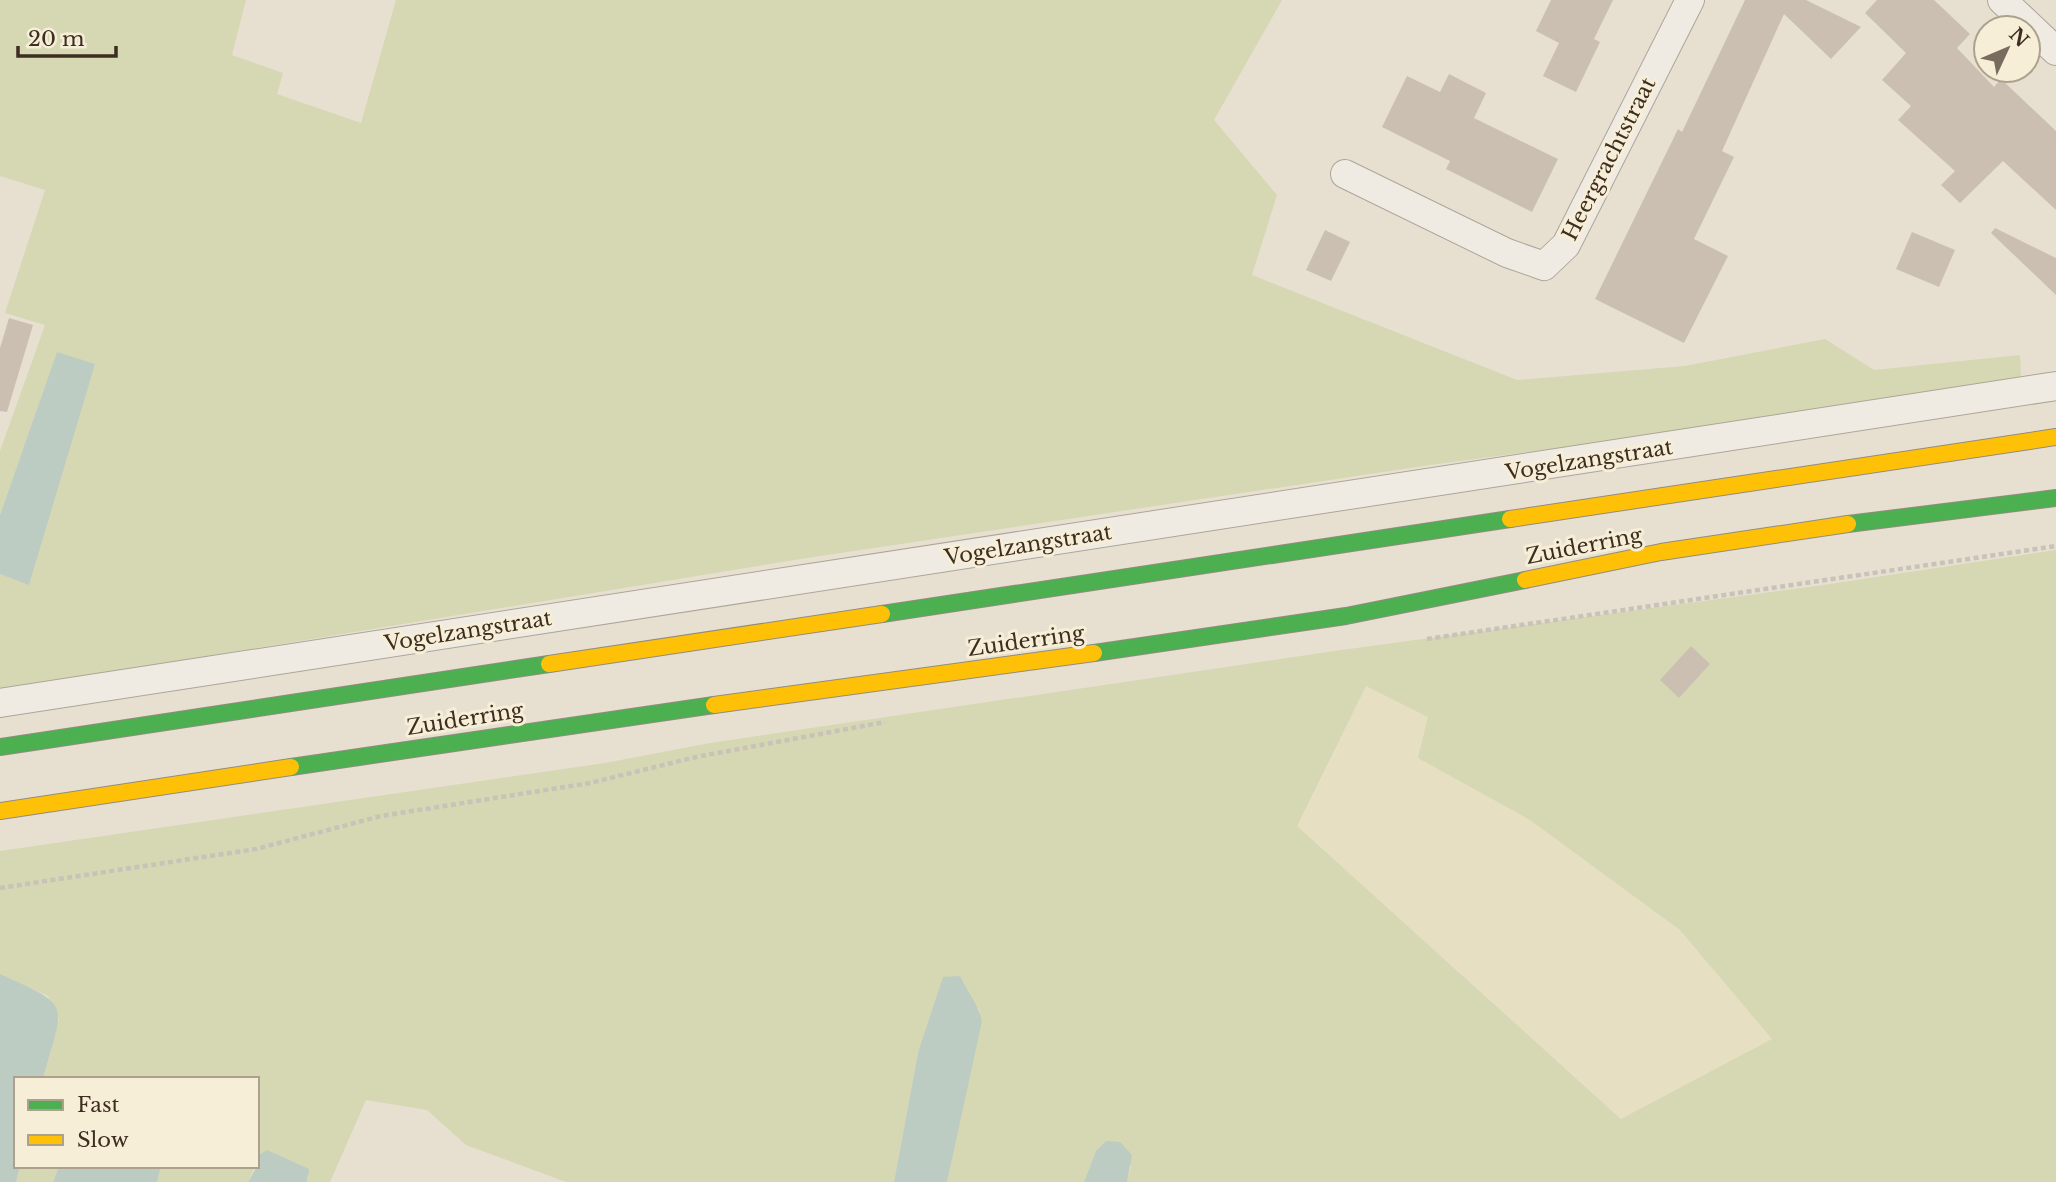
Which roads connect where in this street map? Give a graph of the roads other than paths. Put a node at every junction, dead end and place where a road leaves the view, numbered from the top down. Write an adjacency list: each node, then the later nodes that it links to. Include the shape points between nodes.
1 (1690, 0): 4 (street, Heergrachtstraat, via 1566,245 1544,266 1507,253)
2 (2002, 0): 3 (street)
3 (2056, 51)
4 (1345, 174)
5 (2056, 386): 8 (street, Vogelzangstraat)
6 (2056, 437): 9 (highway, Zuiderring)
7 (2056, 498): 10 (highway, Zuiderring, via 1932,511 1661,552 1346,616 601,720)
8 (0, 703)
9 (0, 747)
10 (0, 811)

